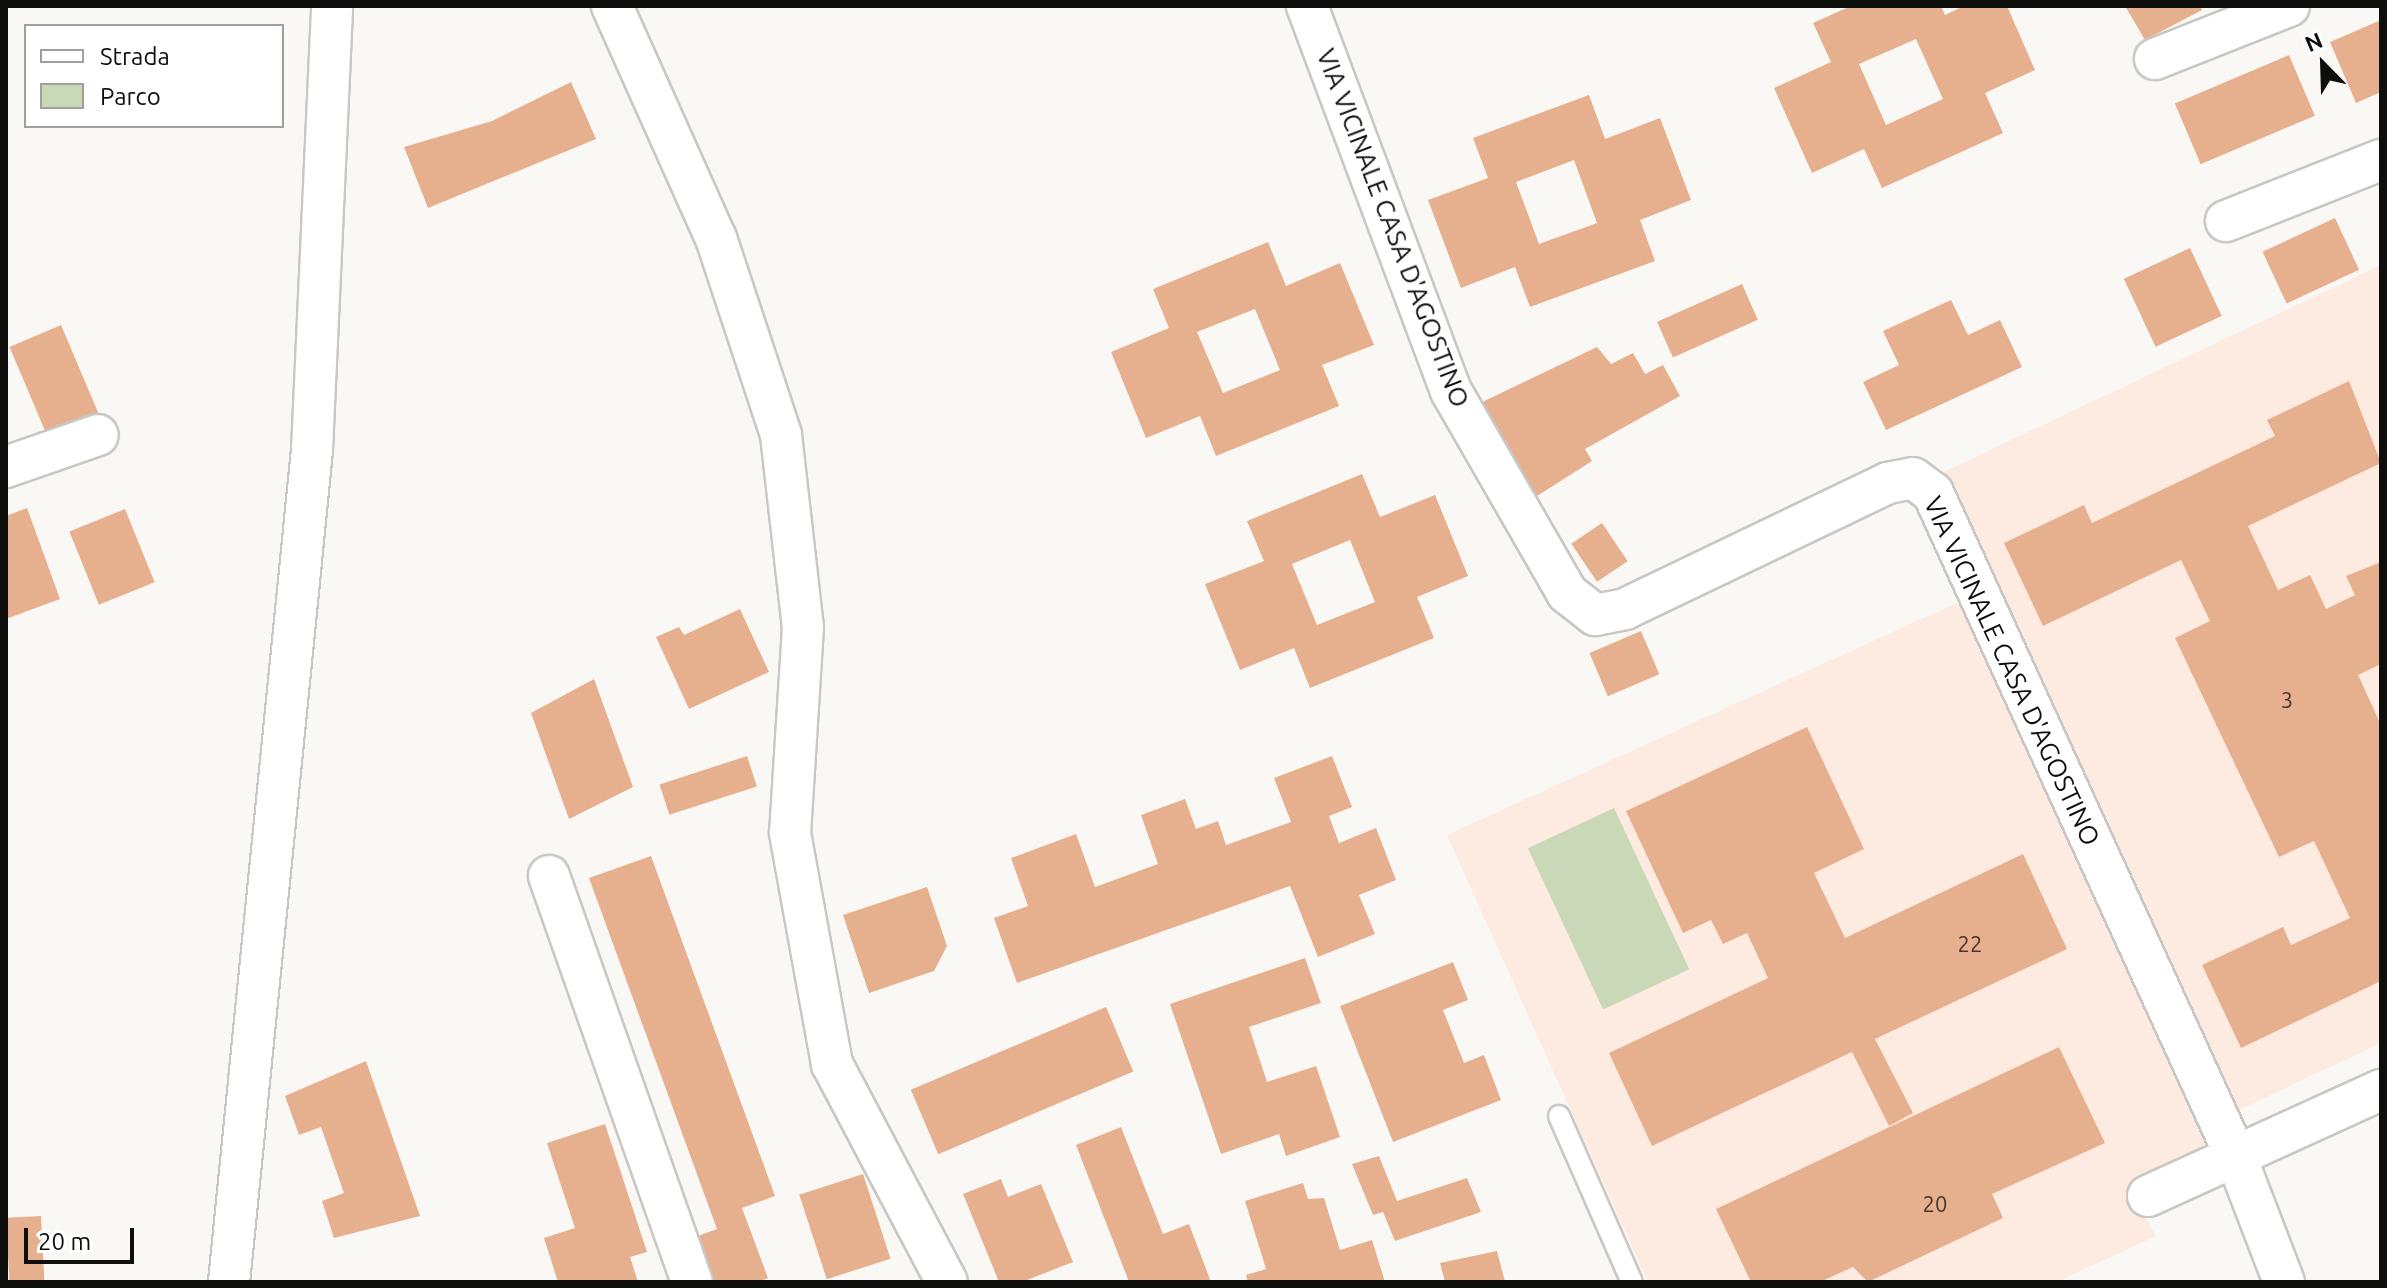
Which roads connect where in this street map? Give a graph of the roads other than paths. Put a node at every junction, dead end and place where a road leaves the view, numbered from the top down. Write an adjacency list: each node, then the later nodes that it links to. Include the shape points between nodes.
1 (332, 6): 15 (street, via 311,465)
2 (612, 6): 17 (street, via 716,238 781,435 803,627 790,833 832,1064)
3 (1307, 6): 13 (street, VIA VICINALE CASA D'AGOSTINO, via 1451,391 1567,593 1595,615 1625,609 1888,483 1913,478 1933,493)
4 (2289, 6): 5 (street)
5 (2155, 59)
6 (2381, 160): 7 (street)
7 (2226, 221)
8 (98, 435): 9 (street)
9 (6, 467)
10 (549, 876): 16 (street)
11 (2381, 1090): 13 (street)
12 (1559, 1116): 18 (lane)
13 (2236, 1157): 14 (street); 19 (street, VIA VICINALE CASA D'AGOSTINO)
14 (2148, 1196)
15 (229, 1282)
16 (692, 1282)
17 (947, 1282)
18 (1632, 1282)
19 (2284, 1282)

